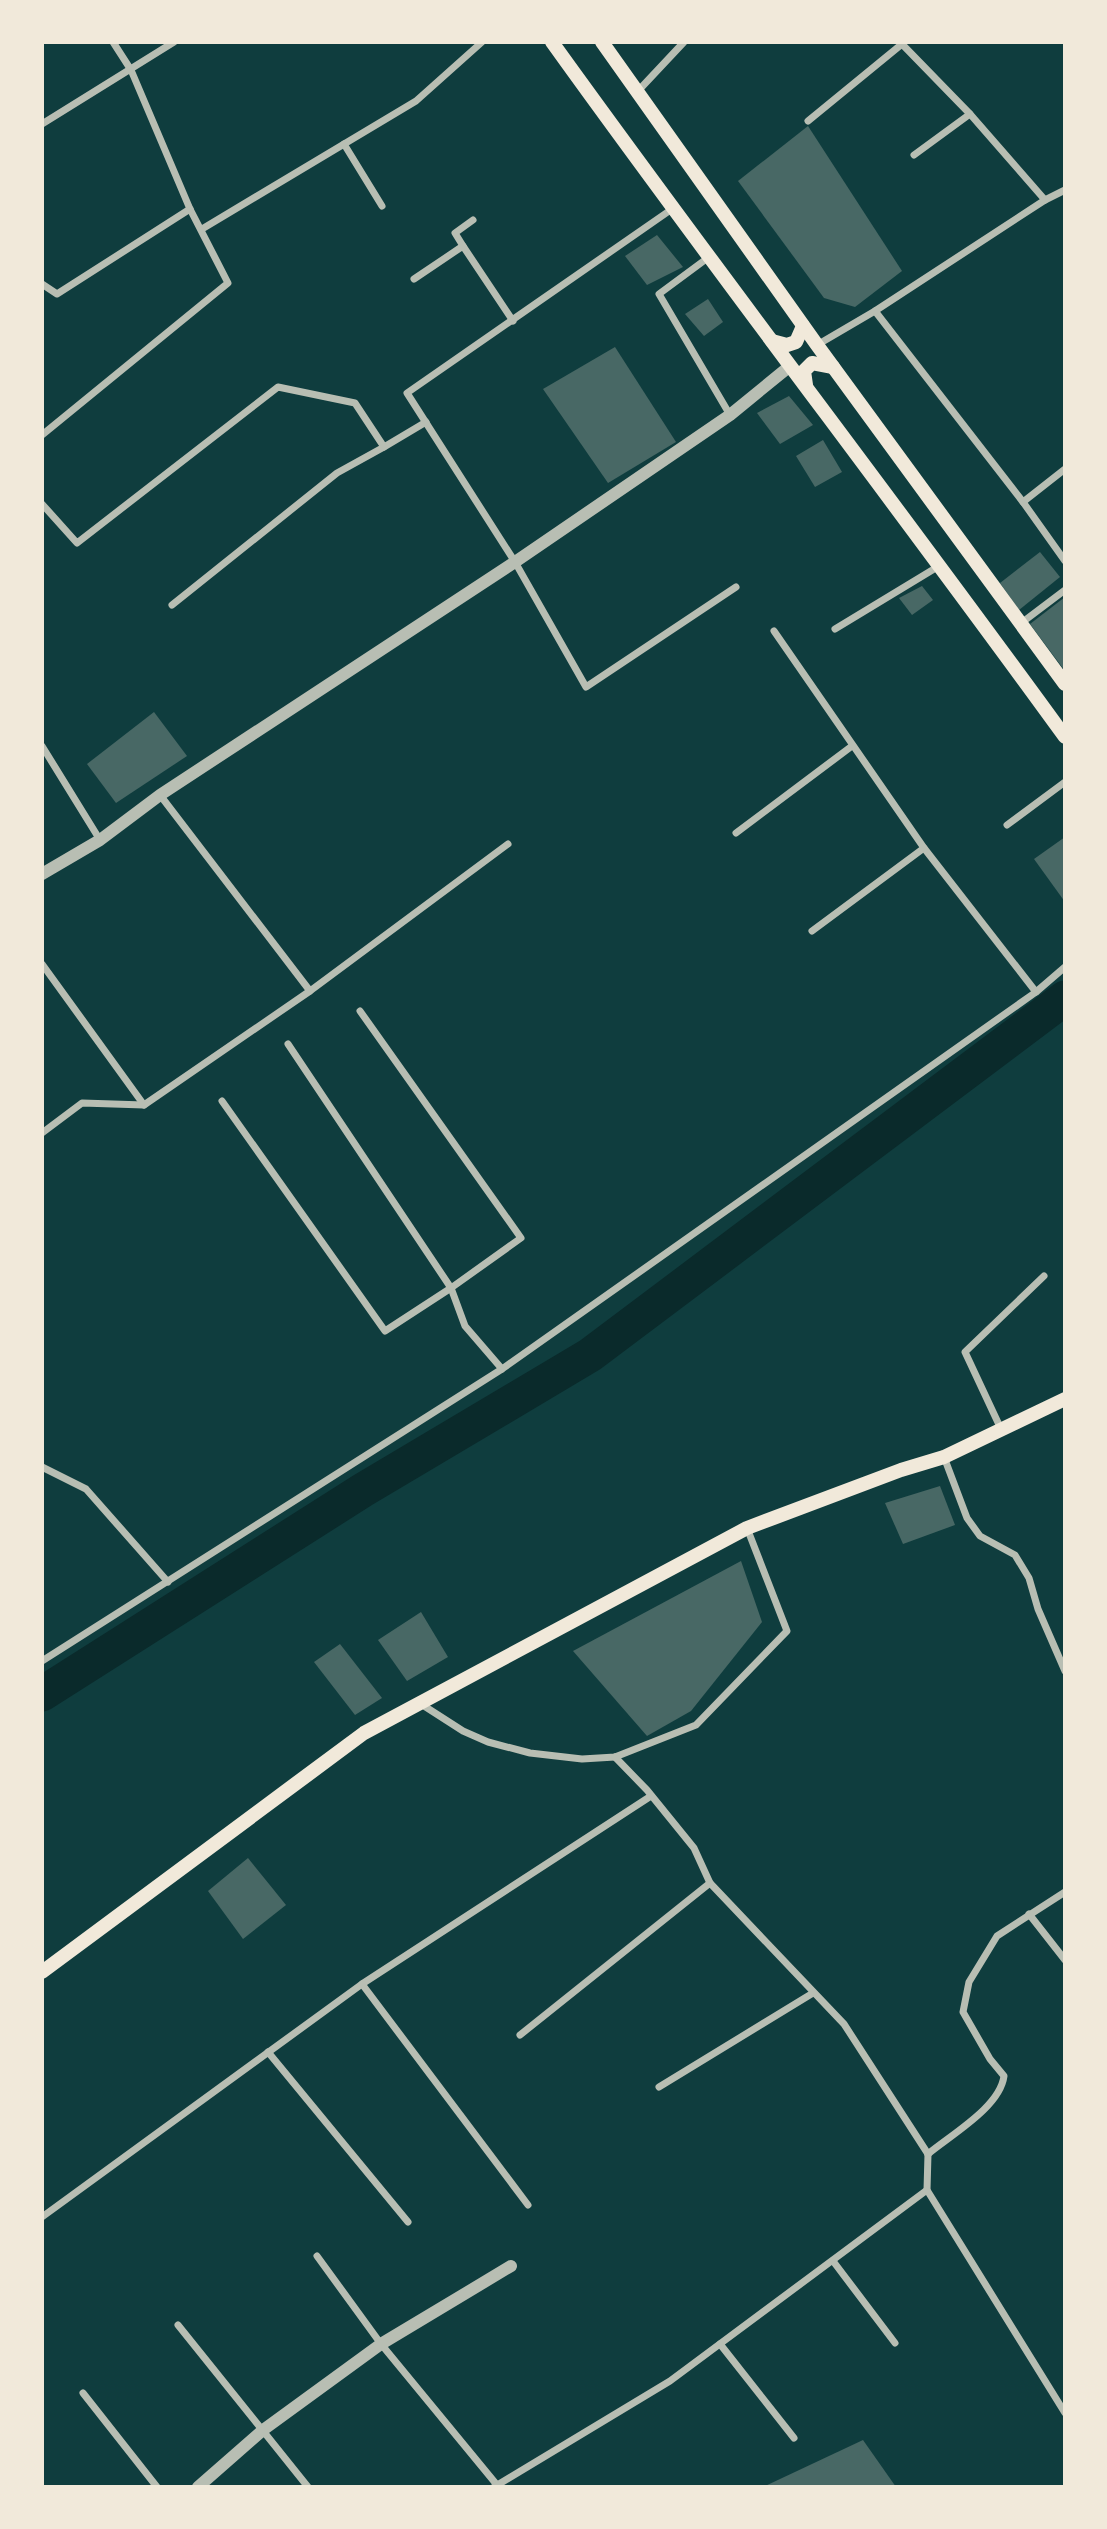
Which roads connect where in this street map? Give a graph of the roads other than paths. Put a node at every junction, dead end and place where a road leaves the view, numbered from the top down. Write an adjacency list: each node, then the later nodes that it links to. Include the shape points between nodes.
1 (113, 42): 8 (street)
2 (174, 42): 8 (street)
3 (482, 42): 13 (street, via 416,101)
4 (552, 42): 19 (main road)
5 (602, 42): 9 (main road)
6 (684, 42): 9 (street)
7 (901, 43): 10 (street); 11 (street)
8 (131, 70): 12 (street); 18 (street)
9 (638, 91): 28 (main road)
10 (970, 114): 14 (street); 16 (street)
11 (808, 121)
12 (42, 124)
13 (344, 144): 17 (street); 21 (street)
14 (914, 155)
15 (1065, 190): 16 (street)
16 (1045, 200): 26 (street)
17 (382, 206)
18 (190, 209): 21 (street); 25 (street, via 57,294)
19 (672, 209): 23 (main road); 27 (street)
20 (473, 220): 22 (street, via 455,233)
21 (202, 229): 36 (street, via 228,283)
22 (463, 246): 24 (street); 27 (street)
23 (710, 257): 29 (main road); 34 (street, via 659,294)
24 (414, 279)
25 (42, 284)
26 (875, 311): 30 (street); 39 (street)
27 (513, 321): 35 (street, via 407,393)
28 (803, 326): 29 (main road, via 796,342); 30 (main road)
29 (772, 341): 31 (main road)
30 (817, 345): 32 (main road)
31 (790, 366): 33 (main road); 34 (street)
32 (833, 367): 33 (main road, via 812,363 804,371); 47 (main road)
33 (806, 385): 43 (main road)
34 (730, 415): 42 (street)
35 (426, 422): 37 (street); 42 (street)
36 (42, 435)
37 (384, 447): 40 (street, via 355,403 278,387 76,543); 46 (street, via 337,473)
38 (1065, 469): 39 (street)
39 (1023, 502): 41 (street)
40 (42, 504)
41 (1065, 561)
42 (515, 562): 44 (street, via 586,687); 55 (street)
43 (940, 565): 48 (street); 51 (main road)
44 (736, 586)
45 (1065, 590): 47 (street)
46 (172, 605)
47 (1020, 625): 50 (main road)
48 (835, 629)
49 (774, 631): 53 (street)
50 (1065, 684)
51 (1065, 737)
52 (42, 746): 58 (street)
53 (852, 746): 57 (street); 60 (street)
54 (1065, 782): 56 (street)
55 (160, 795): 58 (street); 65 (street)
56 (1007, 825)
57 (736, 833)
58 (100, 840): 61 (street)
59 (508, 844): 65 (street)
60 (924, 848): 62 (street); 66 (street)
61 (42, 874)
62 (812, 931)
63 (42, 964): 70 (street)
64 (1065, 967): 66 (street)
65 (310, 990): 70 (street)
66 (1036, 992): 74 (street)
67 (360, 1011): 73 (street, via 521,1238)
68 (288, 1044): 73 (street)
69 (222, 1101): 73 (street, via 386,1331)
70 (144, 1105): 71 (street, via 82,1103)
71 (42, 1133)
72 (1044, 1276): 76 (street, via 965,1352)
73 (451, 1288): 74 (street, via 465,1326)
74 (502, 1369): 80 (street)
75 (1065, 1399): 76 (main road)
76 (1001, 1430): 77 (main road)
77 (944, 1457): 79 (main road); 82 (street, via 967,1518 979,1536 1015,1555 1029,1578)
78 (42, 1467): 80 (street, via 86,1489)
79 (747, 1528): 83 (main road); 84 (street, via 786,1631 696,1725)
80 (168, 1582): 81 (street)
81 (42, 1661)
82 (1065, 1671)
83 (420, 1704): 84 (street, via 488,1742 530,1753 582,1759); 90 (main road, via 364,1733)
84 (615, 1757): 85 (street)
85 (651, 1796): 86 (street, via 694,1849); 91 (street)
86 (710, 1883): 92 (street); 93 (street)
87 (1065, 1892): 88 (street)
88 (1029, 1914): 89 (street); 96 (street, via 997,1936 969,1982 963,2012 1004,2076 1003,2088 991,2104)
89 (1065, 1960)
90 (42, 1972)
91 (362, 1984): 94 (street); 98 (street)
92 (813, 1993): 95 (street); 96 (street, via 844,2024)
93 (520, 2035)
94 (268, 2052): 99 (street); 100 (street)
95 (659, 2087)
96 (928, 2154): 97 (street)
97 (927, 2190): 102 (street); 109 (street)
98 (528, 2205)
99 (42, 2217)
100 (408, 2222)
101 (317, 2256): 106 (street)
102 (834, 2261): 105 (street); 107 (street)
103 (511, 2266): 106 (street)
104 (178, 2325): 110 (street)
105 (895, 2343)
106 (381, 2344): 110 (street); 112 (street)
107 (720, 2344): 111 (street); 112 (street, via 670,2381)
108 (83, 2393): 113 (street)
109 (1065, 2413)
110 (263, 2430): 114 (street); 115 (street)
111 (794, 2438)
112 (496, 2486)
113 (157, 2487)
114 (198, 2487)
115 (308, 2487)

